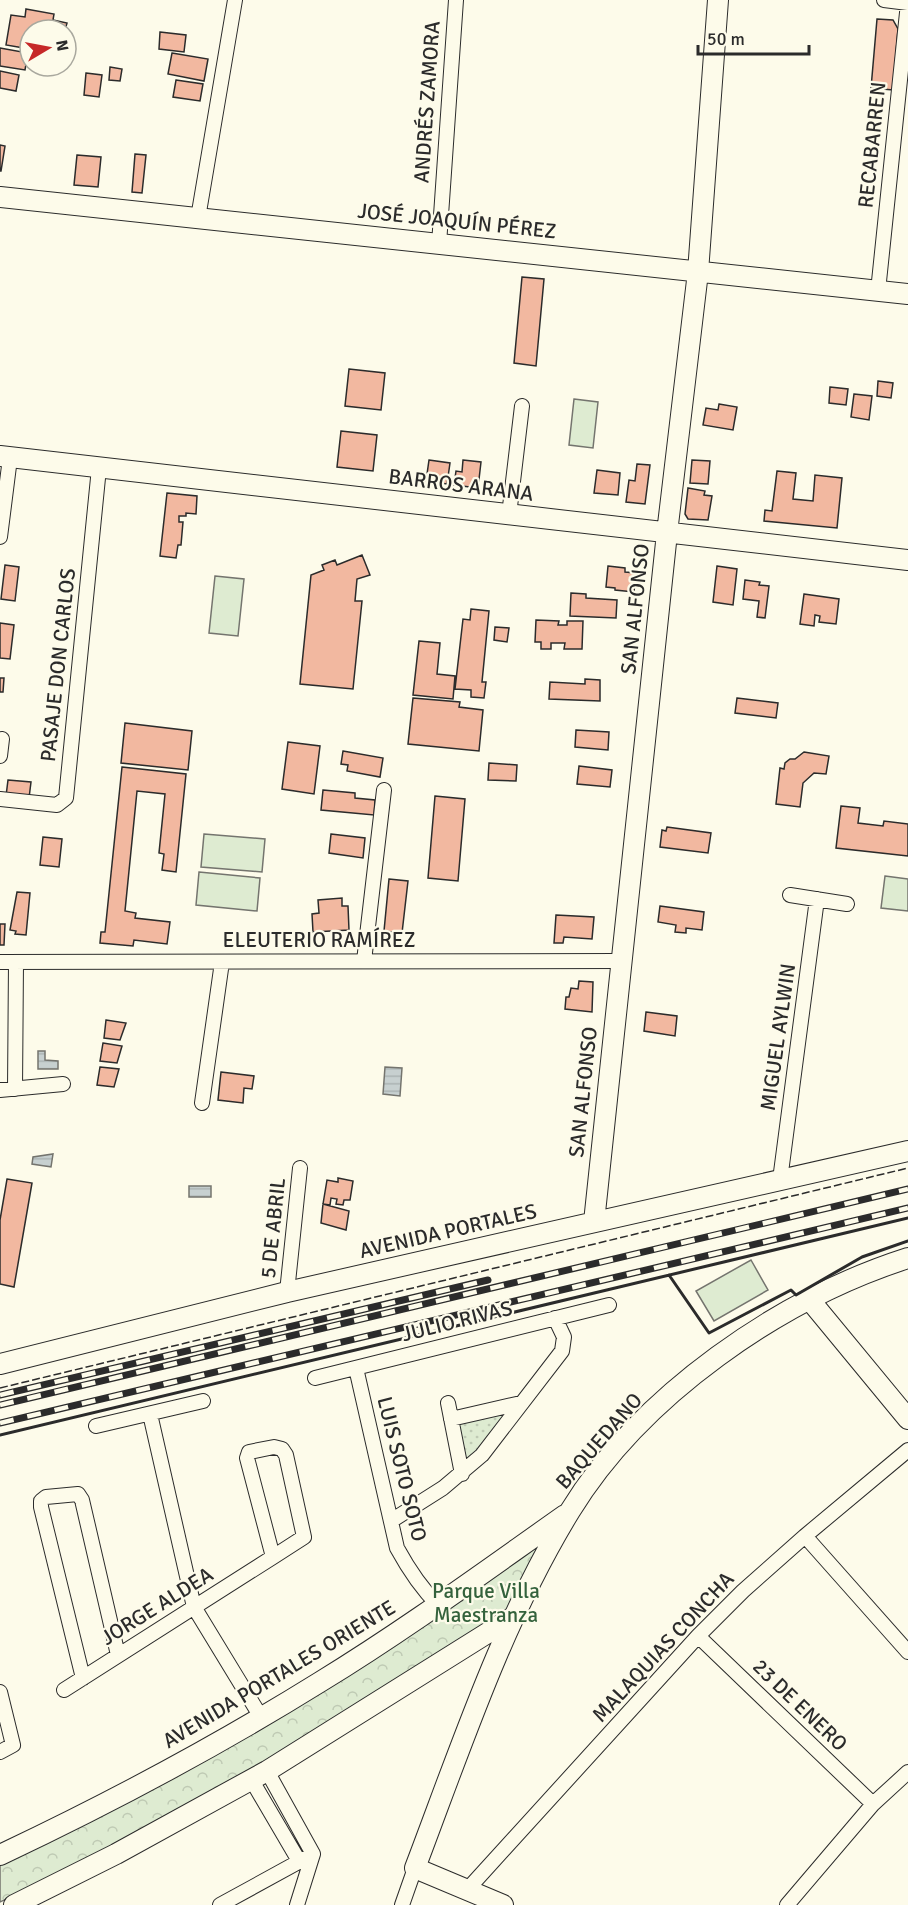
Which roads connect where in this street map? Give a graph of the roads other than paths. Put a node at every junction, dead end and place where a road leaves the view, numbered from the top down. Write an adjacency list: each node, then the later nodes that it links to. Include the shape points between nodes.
1 (235, 0): 7 (street)
2 (456, 0): 8 (street, ANDRÉS ZAMORA)
3 (718, 0): 9 (street, SAN ALFONSO)
4 (884, 0): 5 (street)
5 (908, 3): 10 (street, RECABARREN)
6 (0, 197): 7 (street, JOSÉ JOAQUÍN PÉREZ)
7 (198, 218): 8 (street, JOSÉ JOAQUÍN PÉREZ)
8 (438, 244): 9 (street, JOSÉ JOAQUÍN PÉREZ)
9 (698, 272): 10 (street, JOSÉ JOAQUÍN PÉREZ); 16 (street, SAN ALFONSO)
10 (878, 291): 11 (street, JOSÉ JOAQUÍN PÉREZ)
11 (908, 294)
12 (522, 406): 15 (street)
13 (5, 457): 14 (street, BARROS ARANA); 17 (street, BARROS ARANA)
14 (99, 468): 15 (street, BARROS ARANA); 22 (street, PASAJE DON CARLOS, via 66,798 57,805)
15 (509, 515): 16 (street, BARROS ARANA)
16 (667, 533): 18 (street, BARROS ARANA); 27 (street, SAN ALFONSO)
17 (0, 537)
18 (908, 560)
19 (2, 739): 20 (street)
20 (0, 756)
21 (384, 790): 26 (street)
22 (0, 799)
23 (790, 895): 24 (street)
24 (818, 899): 25 (street); 37 (street, MIGUEL AYLWIN)
25 (847, 904)
26 (364, 961): 27 (street, ELEUTERIO RAMÍREZ); 30 (street, ELEUTERIO RAMÍREZ)
27 (621, 961): 38 (street, SAN ALFONSO)
28 (0, 962): 29 (street, ELEUTERIO RAMÍREZ)
29 (16, 962): 30 (street, ELEUTERIO RAMÍREZ); 32 (street)
30 (222, 962): 34 (street)
31 (63, 1084): 32 (street)
32 (15, 1089): 33 (street)
33 (0, 1090)
34 (202, 1103)
35 (908, 1151): 37 (street, AVENIDA PORTALES)
36 (300, 1168): 40 (street, 5 DE ABRIL)
37 (780, 1180): 38 (street, AVENIDA PORTALES)
38 (594, 1222): 40 (street, AVENIDA PORTALES)
39 (908, 1258): 41 (street, BAQUEDANO)
40 (287, 1292): 44 (street, AVENIDA PORTALES)
41 (809, 1299): 52 (street); 56 (street, BAQUEDANO, via 755,1329 674,1393 618,1449)
42 (609, 1305): 43 (street, JULIO RIVAS)
43 (555, 1318): 45 (street, JULIO RIVAS); 49 (street, via 564,1337 562,1351)
44 (0, 1364)
45 (356, 1368): 46 (street, JULIO RIVAS); 57 (street, LUIS SOTO SOTO)
46 (315, 1378)
47 (203, 1401): 50 (street)
48 (448, 1403): 51 (street)
49 (521, 1403): 51 (street); 55 (street, via 483,1455)
50 (150, 1414): 53 (street); 63 (street)
51 (452, 1419): 55 (street)
52 (908, 1419)
53 (96, 1426)
54 (908, 1450): 58 (street, MALAQUIAS CONCHA)
55 (462, 1474): 57 (street)
56 (570, 1512): 60 (street, AVENIDA PORTALES ORIENTE); 61 (street, BAQUEDANO)
57 (391, 1521): 62 (street, LUIS SOTO SOTO, via 410,1572)
58 (805, 1536): 65 (street, MALAQUIAS CONCHA); 67 (street)
59 (273, 1557): 59 (street, JORGE ALDEA, via 304,1537 286,1455 274,1447 249,1452 247,1458); 63 (street, JORGE ALDEA)
60 (506, 1557): 61 (street, via 524,1562); 62 (street, AVENIDA PORTALES ORIENTE)
61 (535, 1576): 64 (street, BAQUEDANO)
62 (438, 1605): 73 (street, AVENIDA PORTALES ORIENTE)
63 (194, 1607): 68 (street, JORGE ALDEA); 73 (street)
64 (513, 1617): 66 (street); 69 (street, BAQUEDANO)
65 (698, 1636): 77 (street, 23 DE ENERO); 82 (street, MALAQUIAS CONCHA)
66 (460, 1650): 69 (street, via 481,1657); 76 (street)
67 (908, 1652)
68 (118, 1655): 70 (street, JORGE ALDEA); 70 (street, via 82,1500 78,1494 46,1497 41,1507)
69 (492, 1667): 81 (street, BAQUEDANO)
70 (83, 1678): 71 (street, JORGE ALDEA)
71 (64, 1690)
72 (0, 1692): 74 (street)
73 (261, 1717): 79 (street, AVENIDA PORTALES ORIENTE, via 107,1803)
74 (4, 1749)
75 (908, 1772): 77 (street)
76 (259, 1775): 78 (street); 80 (street); 83 (street)
77 (873, 1804): 88 (street)
78 (313, 1854): 80 (street); 85 (street)
79 (0, 1855)
80 (299, 1861): 84 (street)
81 (415, 1868): 82 (street); 86 (street, BAQUEDANO)
82 (467, 1890): 87 (street)
83 (14, 1905)
84 (220, 1905)
85 (297, 1905)
86 (402, 1905)
87 (503, 1905)
88 (787, 1905)

